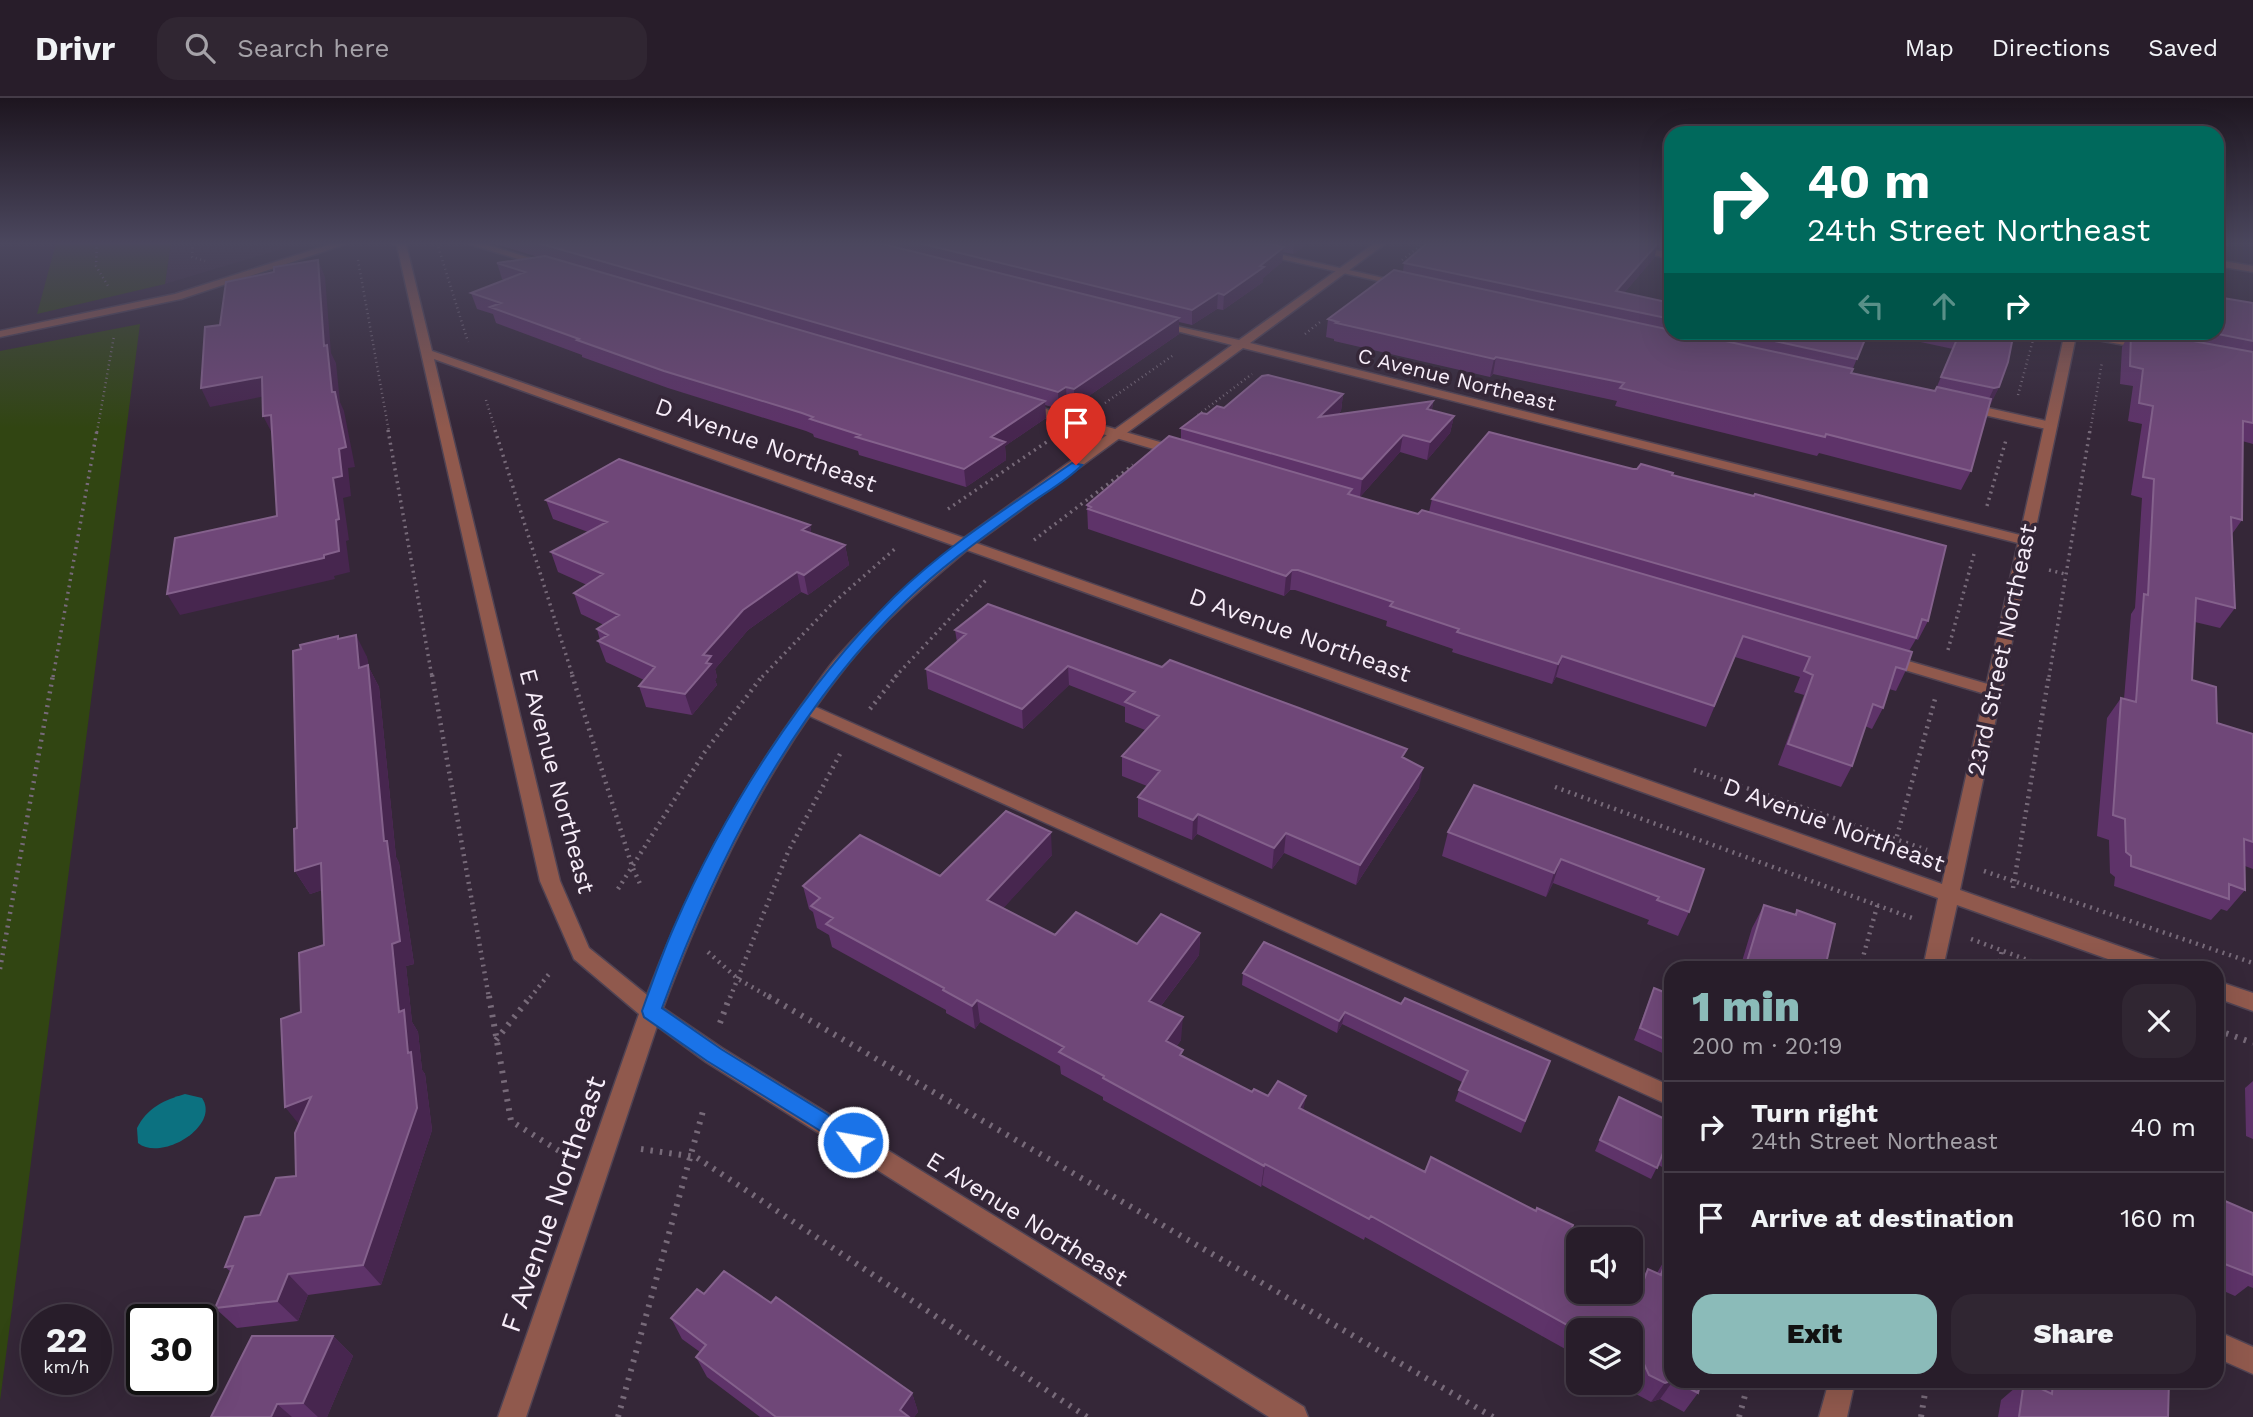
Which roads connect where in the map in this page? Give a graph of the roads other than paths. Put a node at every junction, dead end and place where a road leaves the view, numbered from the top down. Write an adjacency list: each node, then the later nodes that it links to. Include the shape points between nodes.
1 (141, 305): 5 (street)
2 (415, 305): 10 (street, E Avenue Northeast)
3 (1296, 305): 8 (street, F Avenue Northeast)
4 (1149, 321): 8 (street, C Avenue Northeast)
5 (0, 334)
6 (2071, 340): 13 (street, 23rd Street Northeast)
7 (2114, 340): 9 (street)
8 (1241, 345): 14 (street, F Avenue Northeast); 16 (street, C Avenue Northeast)
9 (2160, 349)
10 (425, 352): 17 (street, D Avenue Northeast); 26 (street, E Avenue Northeast, via 551,881 581,953)
11 (1011, 402): 14 (street)
12 (1958, 406): 13 (street)
13 (2051, 426): 16 (street, 23rd Street Northeast)
14 (1119, 435): 15 (street); 17 (street, F Avenue Northeast)
15 (1198, 458)
16 (2026, 541): 19 (street, 23rd Street Northeast)
17 (965, 544): 20 (street, F Avenue Northeast, via 901,598 843,660); 21 (street, D Avenue Northeast)
18 (1875, 657): 19 (street)
19 (1992, 691): 21 (street, 23rd Street Northeast)
20 (809, 709): 26 (street, F Avenue Northeast, via 772,758 706,878); 27 (street)
21 (1950, 894): 22 (street, 23rd Street Northeast); 23 (street, D Avenue Northeast)
22 (1935, 961)
23 (2137, 961)
24 (2224, 992): 25 (street)
25 (2253, 1002)
26 (651, 1011): 31 (street, F Avenue Northeast); 32 (street, E Avenue Northeast, via 714,1055)
27 (1664, 1093)
28 (2224, 1347): 29 (street)
29 (2253, 1361)
30 (1840, 1388): 33 (street)
31 (512, 1417)
32 (1294, 1417)
33 (1833, 1417)

